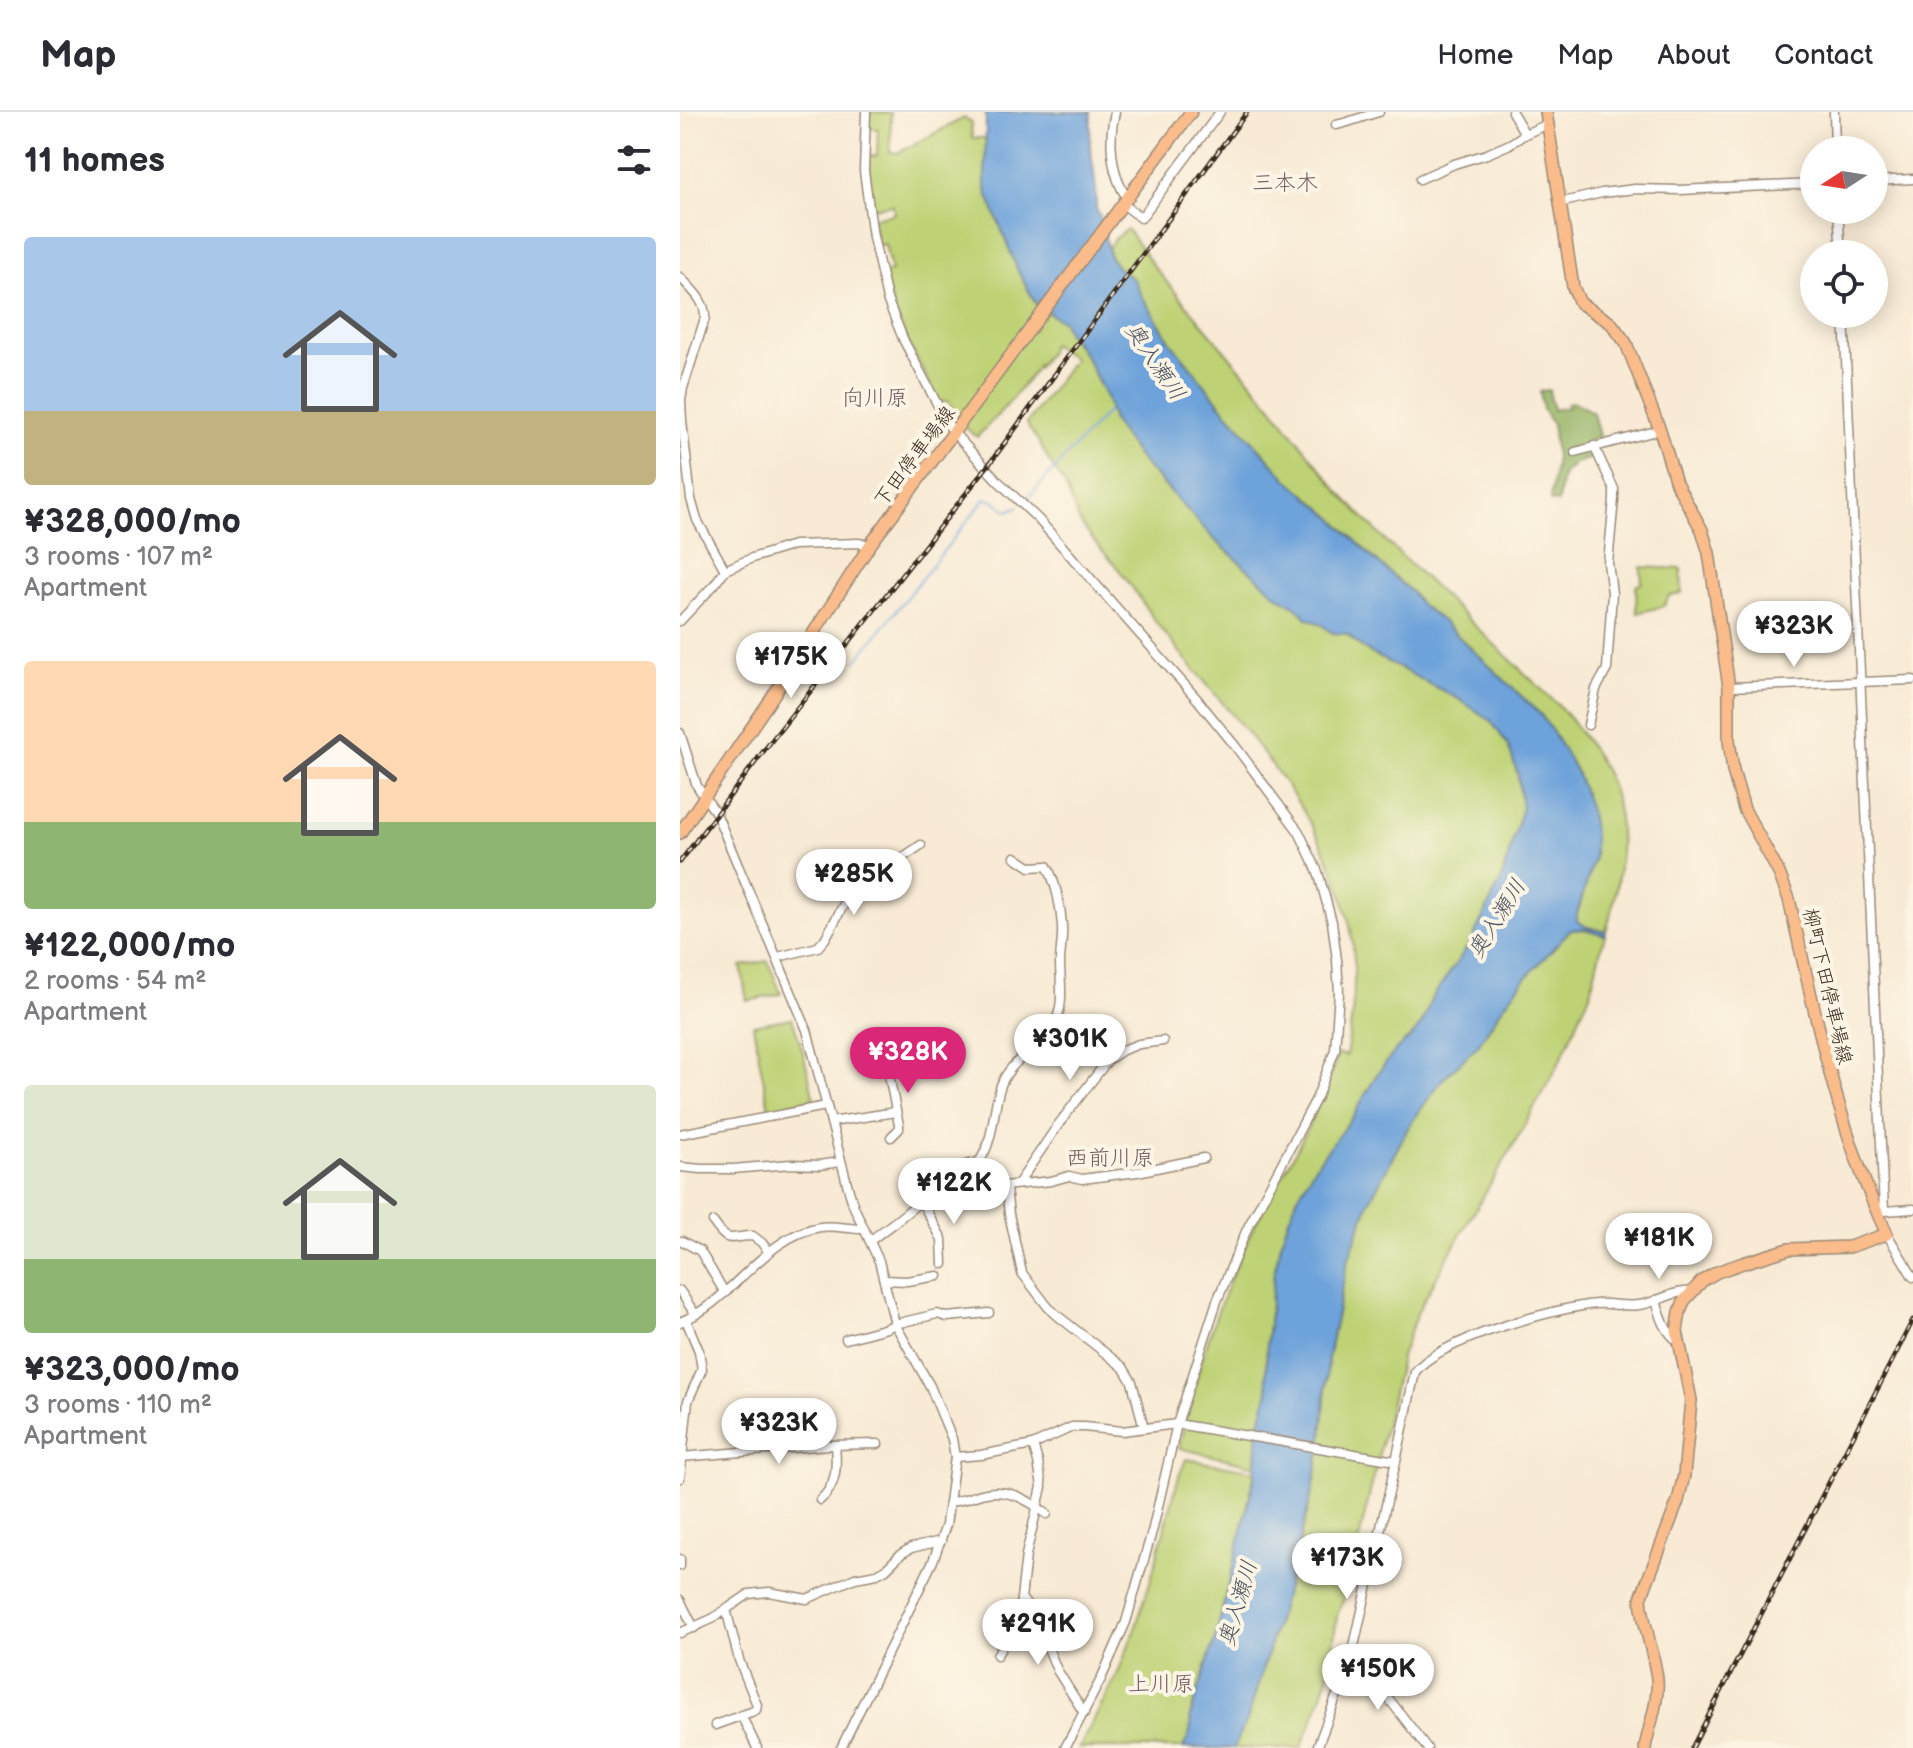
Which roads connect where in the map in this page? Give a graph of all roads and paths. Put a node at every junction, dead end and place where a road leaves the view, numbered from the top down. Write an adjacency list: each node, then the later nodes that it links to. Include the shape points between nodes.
1 (866, 112): 22 (street, via 864,171 887,299 904,341)
2 (1115, 112): 17 (street, via 1112,145)
3 (1191, 112): 17 (main road, 下田停車場線)
4 (1220, 112): 17 (street, via 1141,218)
5 (1379, 112): 9 (street)
6 (1512, 112): 10 (street)
7 (1834, 112): 11 (street)
8 (1547, 118): 10 (street); 16 (main road, 柳町下田停車場線)
9 (1336, 125)
10 (1525, 134): 12 (street)
11 (1835, 136)
12 (1420, 179)
13 (1913, 179): 14 (street)
14 (1888, 180)
15 (1800, 185): 16 (street, via 1635,189)
16 (1559, 203): 21 (main road, 柳町下田停車場線, via 1577,297 1611,323 1626,343)
17 (1122, 205): 22 (main road, 下田停車場線)
18 (680, 277): 20 (street, via 705,310 683,388)
19 (1845, 328): 30 (street)
20 (681, 421): 25 (street)
21 (1660, 430): 23 (street); 31 (main road, 柳町下田停車場線, via 1676,483 1709,553)
22 (956, 431): 26 (main road, 下田停車場線); 75 (street, via 1236,747 1299,832 1318,872 1332,922 1339,992 1335,1050 1217,1301)
23 (1594, 446): 24 (street); 32 (street, via 1614,489 1608,563 1612,593 1607,669)
24 (1575, 452)
25 (684, 482): 27 (street, via 697,520)
26 (870, 545): 27 (street, via 794,545); 34 (main road, 下田停車場線)
27 (725, 570): 28 (street)
28 (680, 621)
29 (1913, 680): 30 (street)
30 (1861, 682): 31 (street); 54 (street)
31 (1729, 687): 54 (main road, 柳町下田停車場線, via 1733,771 1744,809 1789,899 1835,1093 1865,1186)
32 (1588, 725)
33 (680, 733): 34 (street, via 697,786)
34 (706, 796): 35 (main road, 下田停車場線); 38 (street)
35 (680, 833)
36 (921, 845): 38 (street, via 850,893 818,947)
37 (1015, 857): 48 (street, via 1030,867 1047,866 1053,878 1062,926 1061,1001 1053,1026 1016,1062 1002,1084)
38 (778, 957): 41 (street, via 807,1030)
39 (882, 1041): 42 (street)
40 (1163, 1041): 50 (street, via 1139,1044 1108,1060)
41 (826, 1106): 43 (street); 44 (street)
42 (896, 1112): 43 (street); 45 (street, via 899,1129)
43 (831, 1122): 47 (street)
44 (680, 1134)
45 (891, 1137)
46 (1204, 1158): 50 (street, via 1137,1172)
47 (840, 1162): 49 (street); 56 (street)
48 (979, 1162): 51 (street); 52 (street, via 947,1171)
49 (680, 1167)
50 (1018, 1184): 51 (street)
51 (1004, 1186): 76 (street, via 1022,1273 1048,1307 1123,1367)
52 (921, 1201): 59 (street); 61 (street, via 942,1239)
53 (1913, 1209): 54 (street)
54 (1881, 1213): 57 (main road, 柳町下田停車場線)
55 (713, 1222): 60 (street, via 724,1237 753,1236)
56 (864, 1229): 59 (street); 60 (street, via 814,1228)
57 (1887, 1234): 63 (street); 66 (main road, via 1849,1247 1784,1250 1717,1272)
58 (682, 1241): 67 (street, via 700,1251)
59 (870, 1241): 64 (street)
60 (769, 1252): 67 (street)
61 (943, 1264)
62 (938, 1276): 64 (street)
63 (1913, 1277)
64 (884, 1280): 72 (street)
65 (680, 1291): 70 (street)
66 (1692, 1292): 68 (street); 74 (main road, via 1680,1312)
67 (725, 1293): 70 (street)
68 (1656, 1300): 74 (street, via 1663,1325); 82 (street, via 1594,1304 1492,1329 1421,1364)
69 (989, 1313): 72 (street, via 937,1314)
70 (695, 1314): 71 (street)
71 (683, 1321): 80 (street, via 702,1369 688,1401)
72 (895, 1324): 73 (street); 81 (street, via 930,1386)
73 (846, 1339)
74 (1679, 1342): 106 (main road, via 1690,1421 1678,1501 1641,1598 1657,1683)
75 (1179, 1425): 76 (street); 82 (street); 98 (street, via 1126,1622)
76 (1144, 1428): 79 (street, via 1072,1427)
77 (878, 1444): 78 (street)
78 (835, 1445): 80 (street); 84 (street, via 834,1480)
79 (1033, 1445): 81 (street); 86 (street, via 1042,1480)
80 (681, 1457): 83 (street)
81 (955, 1457): 85 (street)
82 (1393, 1460): 97 (street)
83 (680, 1478)
84 (820, 1500)
85 (950, 1502): 86 (street, via 1004,1492); 88 (street)
86 (1038, 1507): 87 (street); 91 (street)
87 (1047, 1514)
88 (941, 1541): 93 (street, via 911,1548 877,1574 807,1599 760,1592); 102 (street)
89 (680, 1559): 90 (street)
90 (680, 1566)
91 (1022, 1599): 96 (street); 98 (street)
92 (680, 1600): 94 (street)
93 (726, 1609): 94 (street); 99 (street, via 757,1705)
94 (694, 1628): 95 (street)
95 (680, 1633)
96 (997, 1655)
97 (1352, 1655): 104 (street); 105 (street)
98 (1084, 1713): 103 (street)
99 (741, 1715): 100 (street); 101 (street)
100 (715, 1725)
101 (757, 1748)
102 (841, 1748)
103 (1065, 1748)
104 (1317, 1748)
105 (1427, 1748)
106 (1645, 1748)

